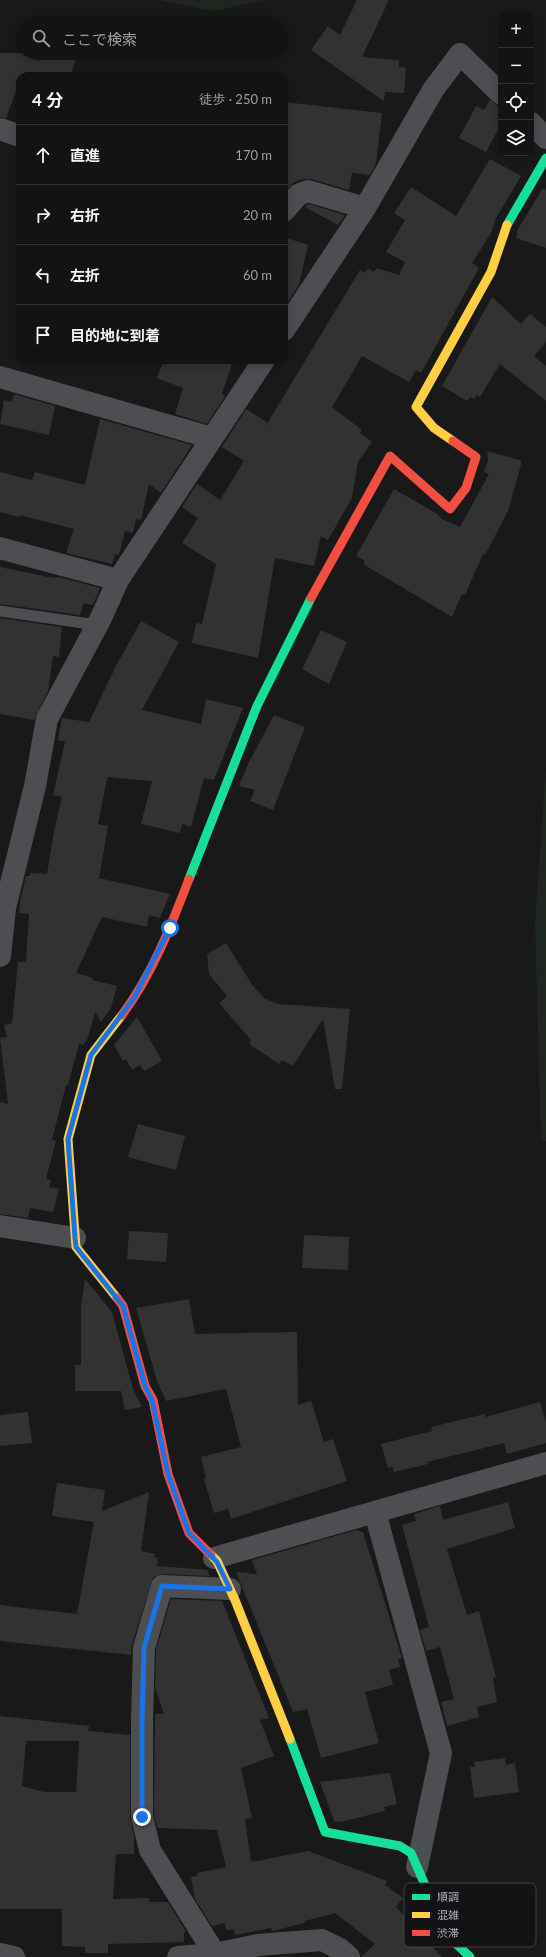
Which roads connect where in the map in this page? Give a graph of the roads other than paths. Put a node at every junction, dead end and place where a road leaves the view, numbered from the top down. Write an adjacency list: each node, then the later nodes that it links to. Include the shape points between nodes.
1 (498, 91): 8 (street, via 460,54 433,90)
2 (534, 126): 5 (street)
3 (0, 129): 4 (street)
4 (16, 135)
5 (546, 138)
6 (546, 158): 19 (street, via 507,224 490,272 416,407 434,428 476,457 466,488 450,509 390,456 314,591 257,706 170,928 134,998 91,1055 68,1139)
7 (288, 206): 8 (street, via 298,195 308,191)
8 (365, 208): 9 (street)
9 (288, 324)
10 (261, 364): 12 (street)
11 (0, 377): 12 (street)
12 (212, 438): 14 (street)
13 (0, 548): 14 (street)
14 (118, 580): 16 (street)
15 (0, 611): 16 (lane)
16 (97, 625): 17 (street, via 47,719 35,786 5,908)
17 (0, 956)
18 (0, 1226): 19 (street)
19 (75, 1238): 22 (street, via 76,1247 123,1306 145,1386 152,1400 168,1474 189,1533)
20 (546, 1463): 21 (street)
21 (375, 1512): 22 (street); 24 (street, via 441,1753)
22 (214, 1558): 23 (street)
23 (230, 1589): 24 (street, via 325,1832 400,1846 411,1853); 28 (street, via 162,1586 144,1648 142,1817 150,1850)
24 (417, 1867): 25 (street)
25 (424, 1883)
26 (460, 1947): 32 (street)
27 (0, 1954): 29 (street)
28 (215, 1954): 30 (street); 31 (street, via 258,1945 322,1940)
29 (14, 1957)
30 (178, 1957)
31 (349, 1957)
32 (470, 1957)

